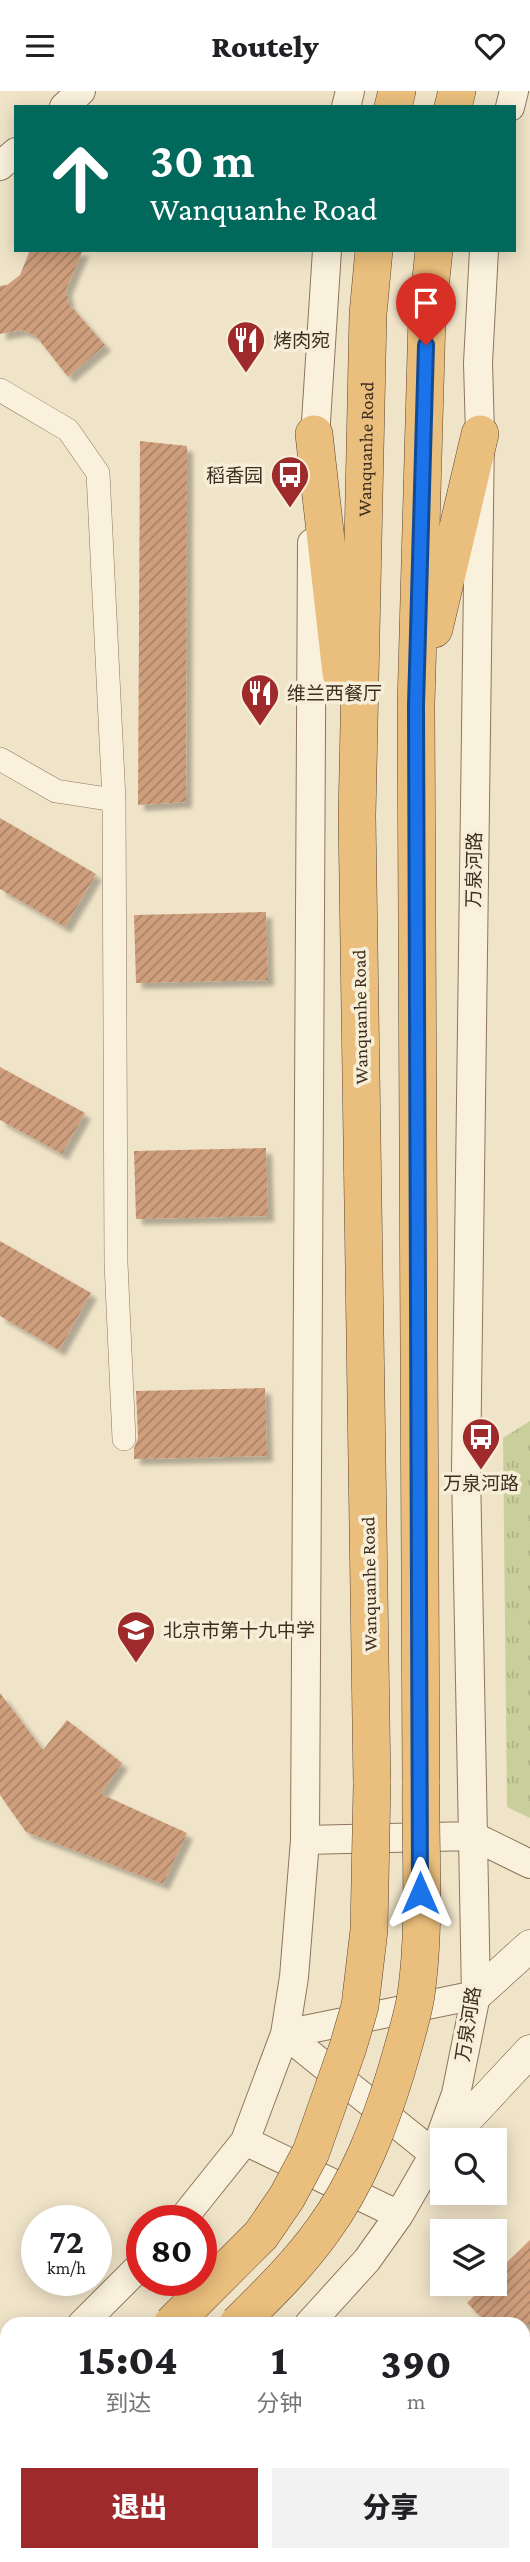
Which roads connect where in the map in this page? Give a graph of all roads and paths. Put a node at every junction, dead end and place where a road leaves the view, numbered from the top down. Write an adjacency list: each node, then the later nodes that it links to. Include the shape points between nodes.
1 (81, 91): 2 (street)
2 (66, 105)
3 (14, 154): 4 (street)
4 (0, 166)
5 (327, 252): 10 (street)
6 (374, 252): 15 (highway, Wanquanhe Road, via 368,314)
7 (435, 252): 12 (highway, via 427,317)
8 (484, 252): 11 (street, 万泉河路, via 478,363)
9 (0, 390): 14 (street, via 68,430 98,473)
10 (314, 434): 15 (highway); 18 (street)
11 (480, 434): 12 (highway); 17 (street, 万泉河路, via 466,1471)
12 (416, 705): 34 (highway, bridge, via 421,1783 416,1996 379,2124 357,2173 325,2228)
13 (0, 758): 14 (street, via 56,791)
14 (114, 800): 16 (street, via 116,1263)
15 (357, 816): 33 (highway, Wanquanhe Road, bridge, via 372,1784 369,1930 360,2006 311,2153 287,2197 261,2235)
16 (124, 1439)
17 (473, 1836): 18 (street); 19 (street); 21 (street, 万泉河路)
18 (305, 1840): 22 (street)
19 (530, 1864)
20 (530, 1946): 21 (main road)
21 (476, 1995): 22 (street); 24 (street, 万泉河路)
22 (285, 2034): 26 (street); 27 (street)
23 (530, 2051): 25 (main road)
24 (446, 2128)
25 (458, 2128)
26 (430, 2138)
27 (245, 2141): 29 (street); 30 (street)
28 (430, 2164): 30 (street, 万泉河路)
29 (194, 2205)
30 (399, 2215): 35 (street, 万泉河路, via 367,2260)
31 (126, 2280): 32 (street)
32 (89, 2317)
33 (179, 2317)
34 (245, 2317)
35 (315, 2317)

